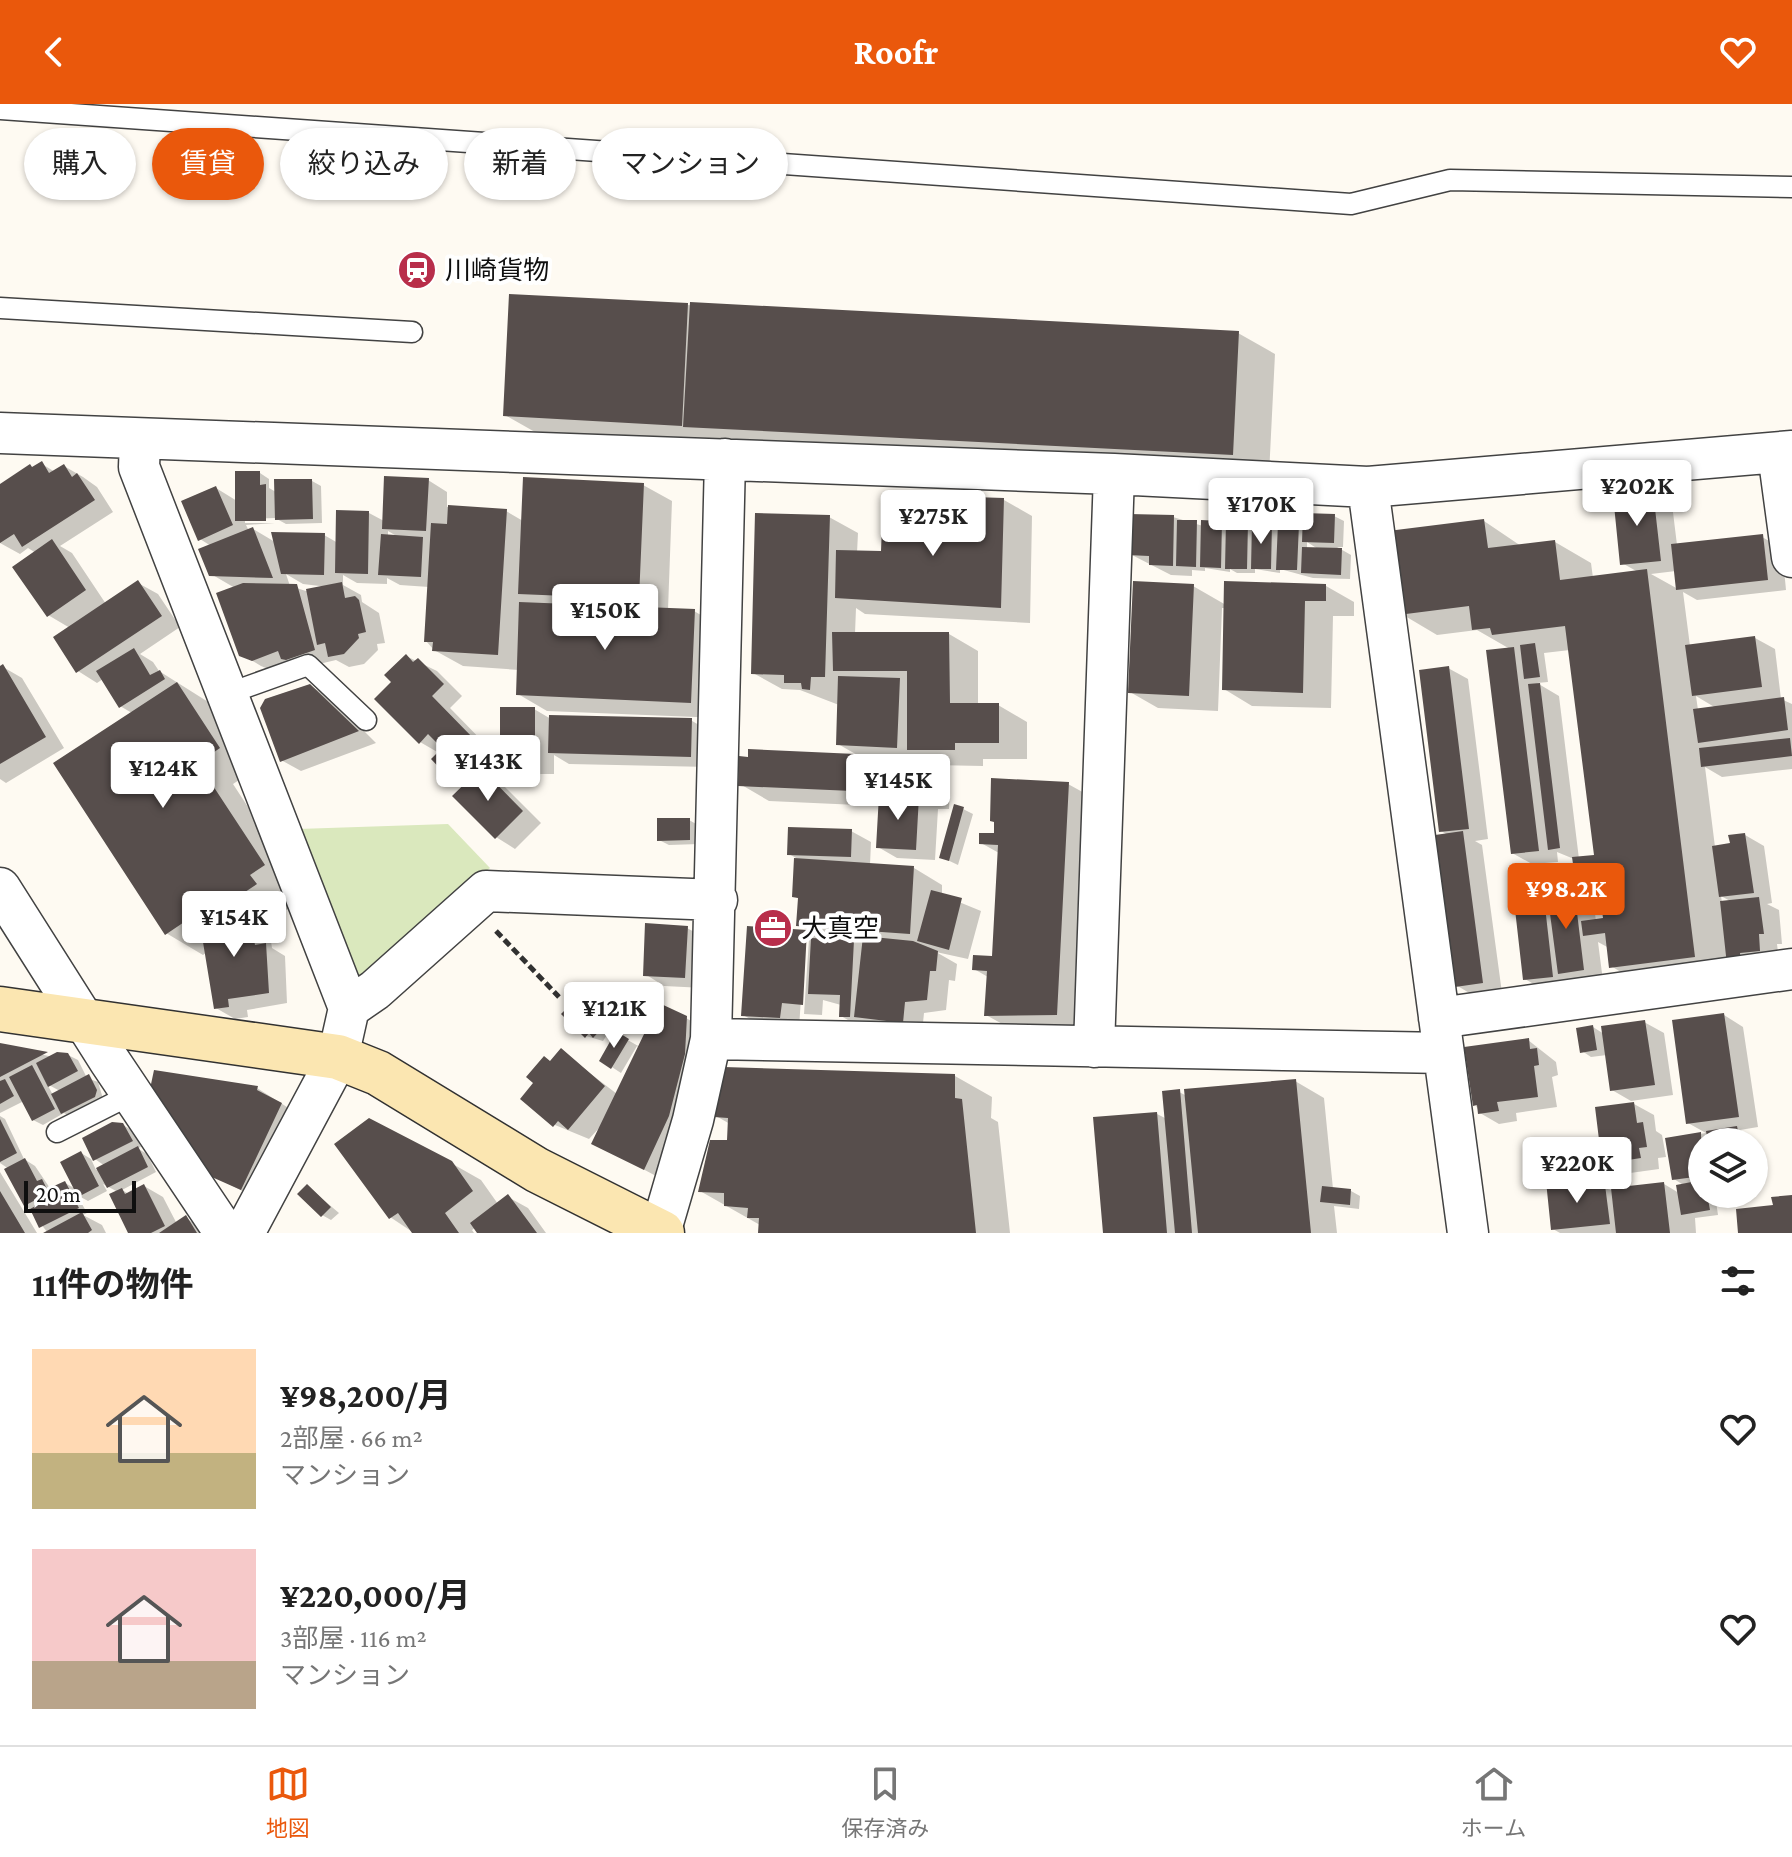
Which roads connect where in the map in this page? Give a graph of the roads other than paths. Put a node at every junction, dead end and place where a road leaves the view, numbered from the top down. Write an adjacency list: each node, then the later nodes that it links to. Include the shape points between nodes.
1 (0, 109): 2 (lane, via 1351,204 1450,180)
2 (1792, 187)
3 (0, 308): 4 (lane)
4 (412, 332)
5 (0, 433): 6 (street)
6 (140, 441): 8 (street); 12 (street, via 139,467)
7 (1785, 452): 10 (street); 11 (street)
8 (725, 459): 9 (street); 15 (street)
9 (1114, 474): 10 (street); 22 (street)
10 (1368, 487): 20 (street)
11 (1792, 557)
12 (227, 694): 13 (lane, via 308,665); 17 (street)
13 (366, 720)
14 (0, 888): 19 (street)
15 (717, 900): 17 (street, via 486,891); 21 (street)
16 (1792, 969): 20 (street)
17 (349, 1008): 23 (street)
18 (0, 1009): 19 (street)
19 (87, 1022): 23 (street); 24 (street)
20 (1441, 1035): 22 (street); 29 (street)
21 (711, 1039): 22 (street); 28 (street)
22 (1094, 1047)
23 (338, 1057): 27 (street); 28 (street, via 378,1073 537,1170)
24 (132, 1094): 25 (lane); 26 (street)
25 (57, 1132)
26 (225, 1233)
27 (244, 1233)
28 (660, 1233)
29 (1468, 1233)

